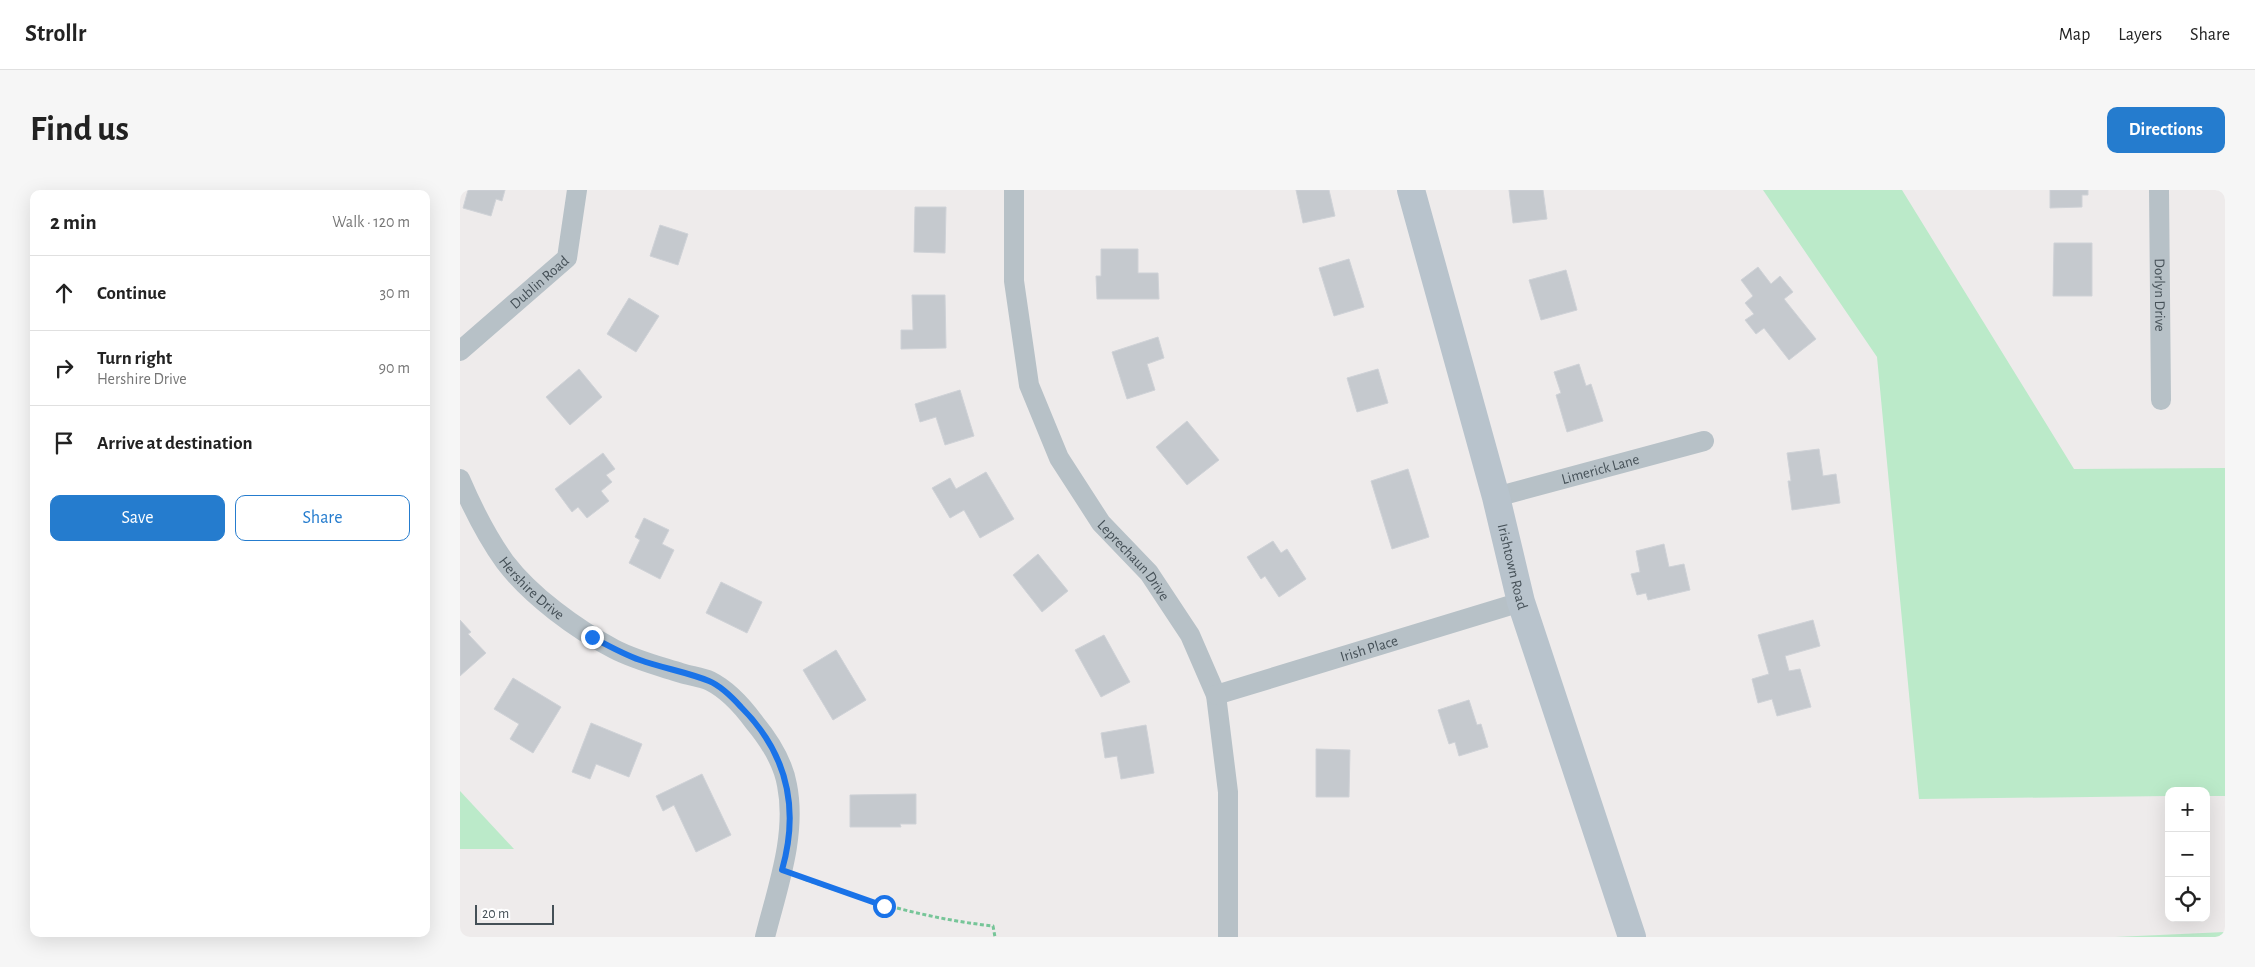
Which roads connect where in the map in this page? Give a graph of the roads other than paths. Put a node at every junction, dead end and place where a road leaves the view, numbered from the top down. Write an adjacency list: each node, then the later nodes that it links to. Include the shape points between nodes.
1 (577, 190): 5 (street, Dublin Road, via 567,258)
2 (1014, 190): 11 (street, Leprechaun Drive, via 1014,281 1029,385 1059,458 1101,523 1149,573 1185,627)
3 (1411, 190): 9 (street, Irishtown Road)
4 (2159, 190): 6 (street, Dorlyn Drive)
5 (460, 351)
6 (2161, 400)
7 (1704, 441): 9 (street, Limerick Lane)
8 (460, 479): 12 (street, Hershire Drive, via 489,537 506,562 543,600 614,649 710,681 728,693 769,741 788,785 788,838)
9 (1496, 498): 10 (street, Irishtown Road)
10 (1521, 602): 11 (street, Irish Place); 14 (street, Irishtown Road)
11 (1216, 695): 13 (street, Leprechaun Drive, via 1228,792)
12 (764, 937)
13 (1228, 937)
14 (1632, 937)

